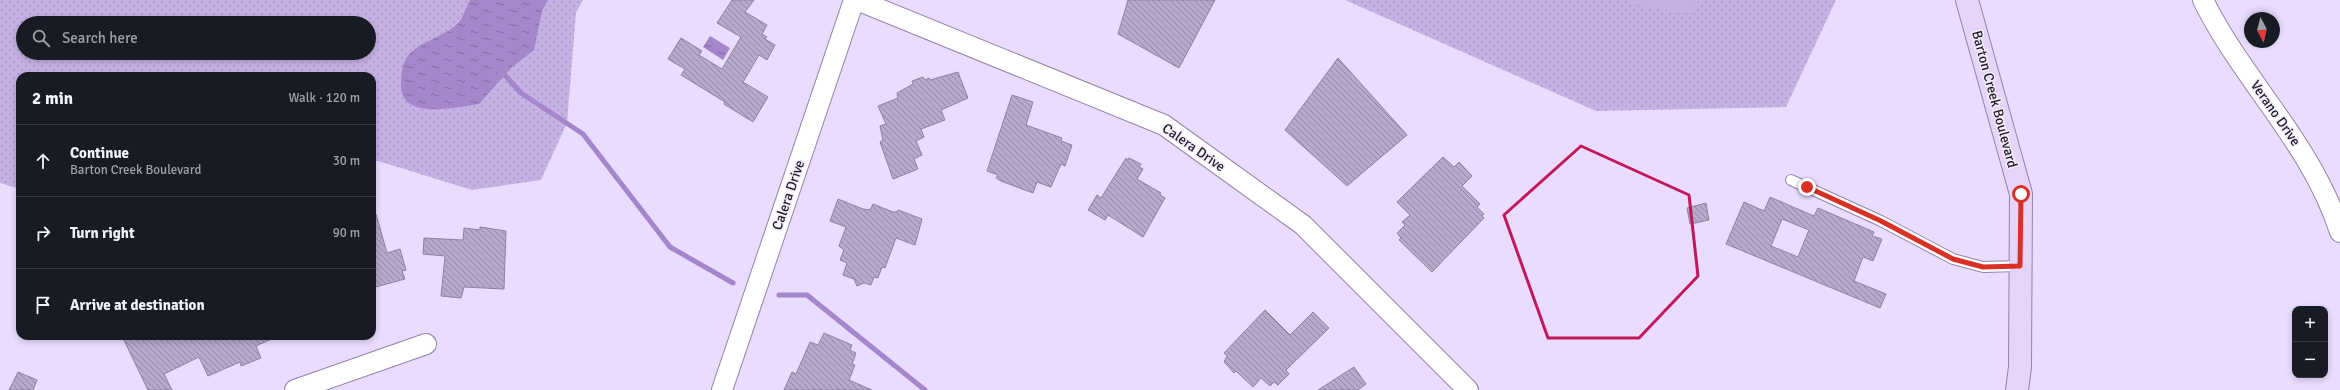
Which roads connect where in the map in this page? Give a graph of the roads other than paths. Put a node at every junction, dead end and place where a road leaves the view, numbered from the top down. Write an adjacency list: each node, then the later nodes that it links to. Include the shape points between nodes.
1 (854, 0): 10 (street, Calera Drive)
2 (857, 0): 11 (street, Calera Drive, via 1164,125 1302,225)
3 (1968, 0): 7 (street, Barton Creek Boulevard, via 2021,194)
4 (2203, 0): 6 (street, Verano Drive, via 2241,63 2285,123 2312,166)
5 (1791, 180): 7 (lane, via 1881,221 1953,259 1983,267)
6 (2340, 232)
7 (2020, 266): 12 (street, Barton Creek Boulevard, via 2020,367)
8 (426, 344): 9 (street)
9 (295, 390)
10 (722, 390)
11 (1468, 390)
12 (2017, 390)

